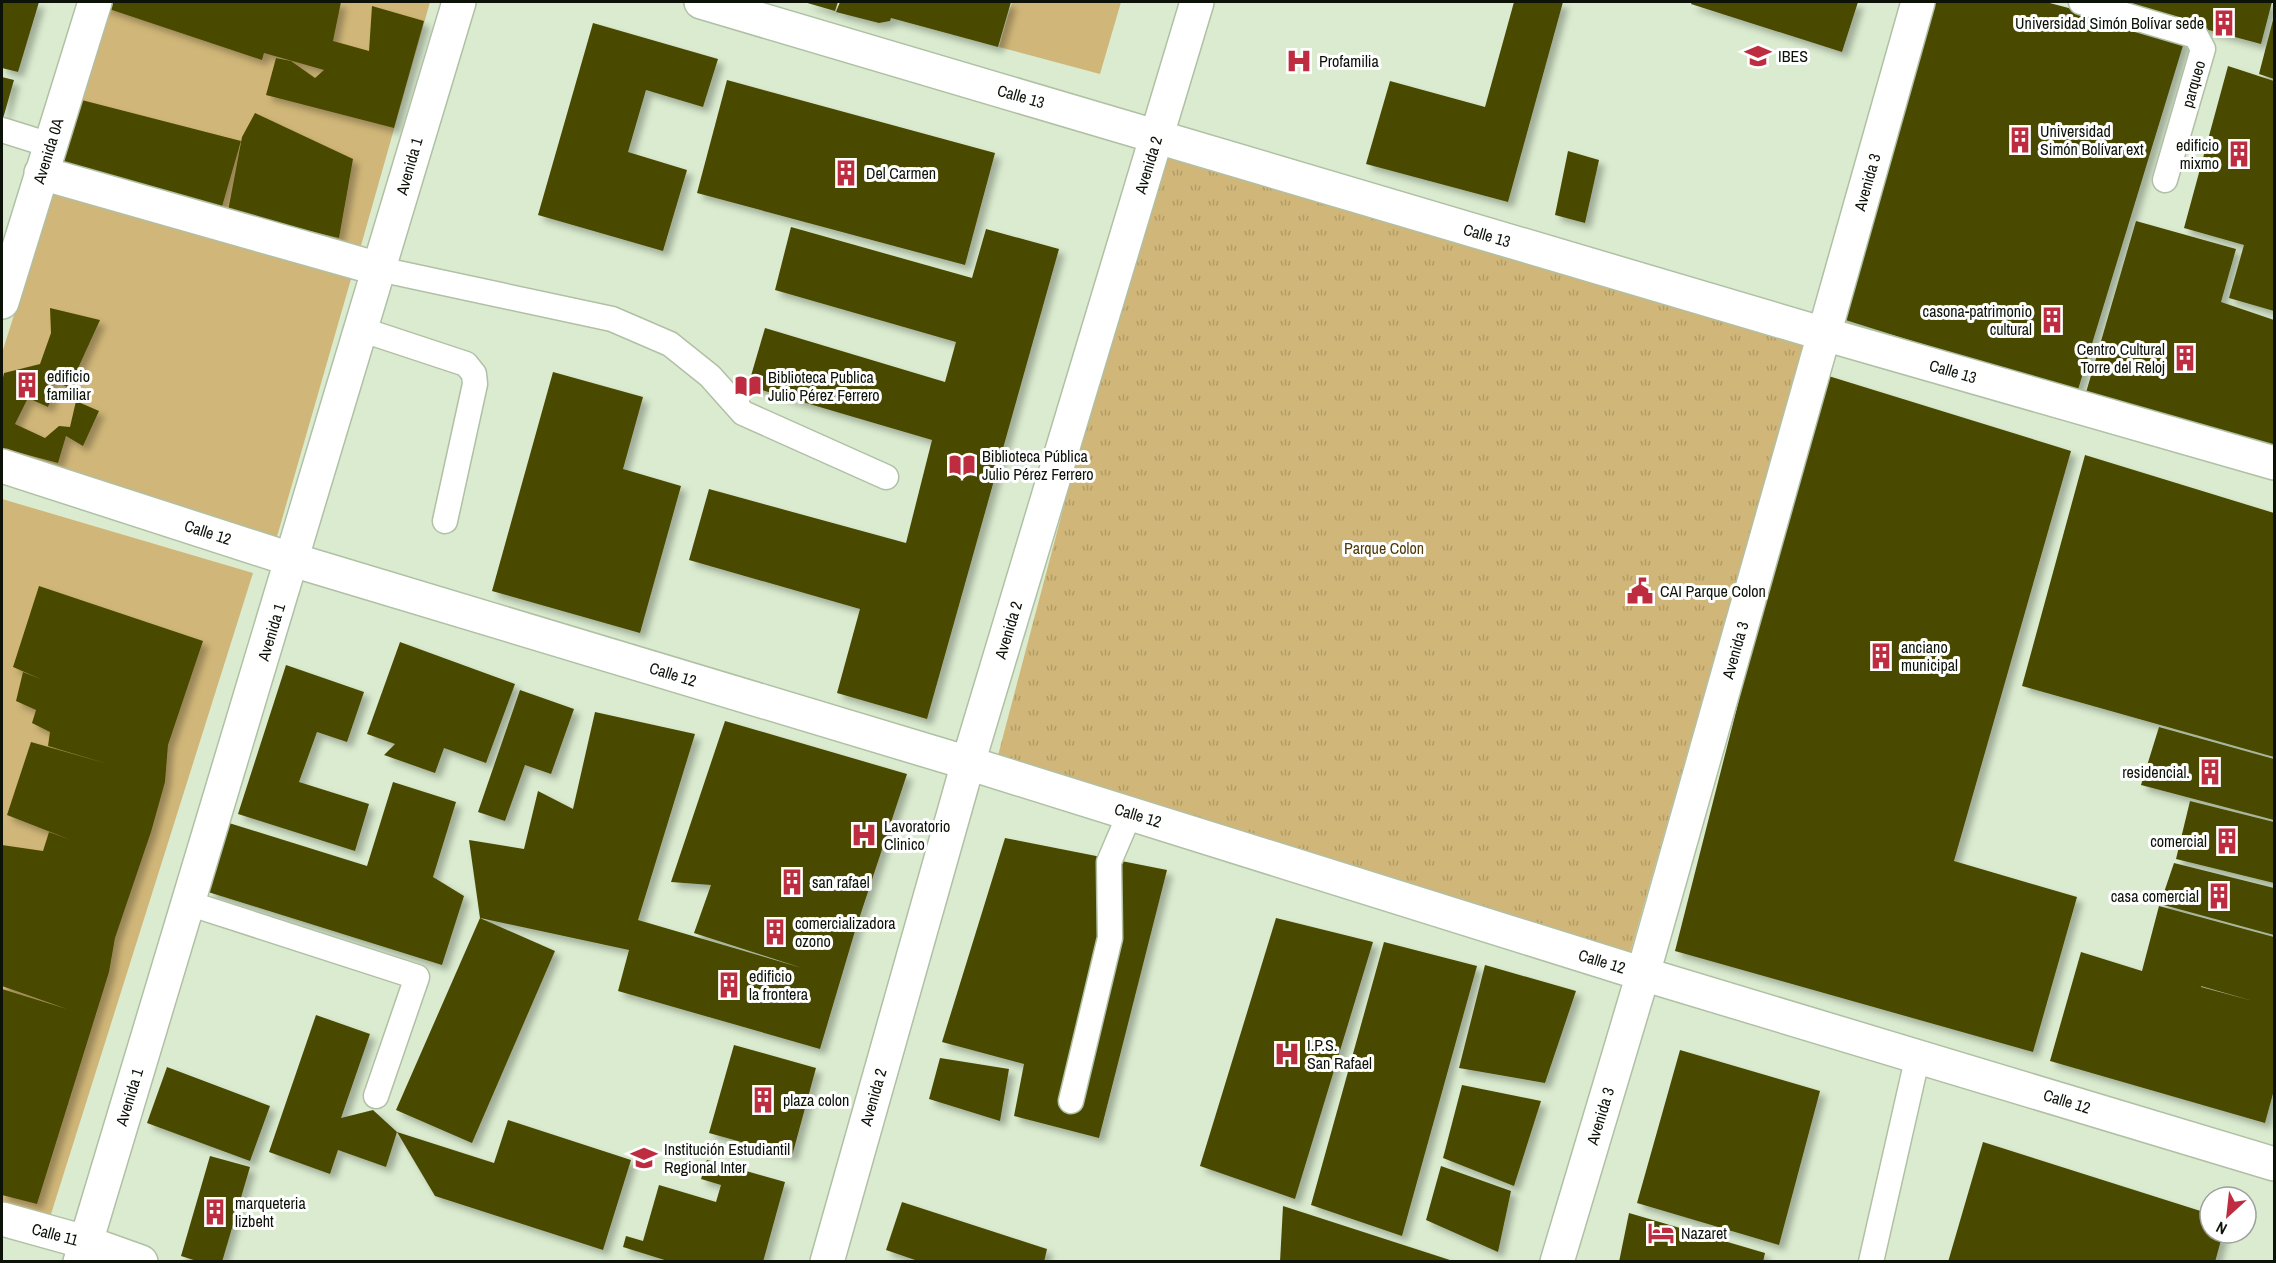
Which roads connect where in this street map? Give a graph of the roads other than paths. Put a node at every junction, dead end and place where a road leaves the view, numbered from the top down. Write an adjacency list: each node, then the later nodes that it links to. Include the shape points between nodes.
1 (95, 2): 9 (street, Avenida 0A)
2 (459, 2): 11 (street, Avenida 1)
3 (700, 2): 8 (street, Calle 13)
4 (1197, 2): 8 (street, Avenida 2)
5 (1918, 2): 14 (street, Avenida 3)
6 (2081, 2): 10 (lane, parqueo, via 2196,36 2202,42 2204,49)
7 (2, 130): 9 (lane)
8 (1156, 136): 14 (street, Calle 13); 20 (street, Avenida 2)
9 (46, 159): 11 (street); 12 (street, Avenida 0A)
10 (2165, 180)
11 (379, 269): 13 (street, Avenida 1); 17 (lane, via 612,319 670,344 710,376 743,412)
12 (2, 302)
13 (360, 329): 18 (lane, via 466,363 474,374); 19 (street, Avenida 1)
14 (1824, 334): 15 (street, Calle 13); 23 (street, Avenida 3)
15 (2274, 463)
16 (2, 466): 19 (street, Calle 12)
17 (886, 477)
18 (445, 521)
19 (293, 560): 20 (street, Calle 12); 22 (street, Avenida 1)
20 (969, 763): 21 (street, Calle 12); 31 (street, Avenida 2)
21 (1130, 813): 23 (street, Calle 12); 26 (lane, via 1109,862 1110,938)
22 (188, 903): 25 (lane, via 417,977); 29 (street, Avenida 1)
23 (1643, 974): 24 (street, Calle 12); 32 (street, Avenida 3)
24 (1918, 1055): 27 (street, Calle 12); 33 (lane)
25 (376, 1096)
26 (1071, 1101)
27 (2274, 1164)
28 (2, 1219): 29 (street, Calle 11)
29 (83, 1252): 30 (street, Calle 11)
30 (141, 1262)
31 (827, 1262)
32 (1557, 1262)
33 (1871, 1262)

